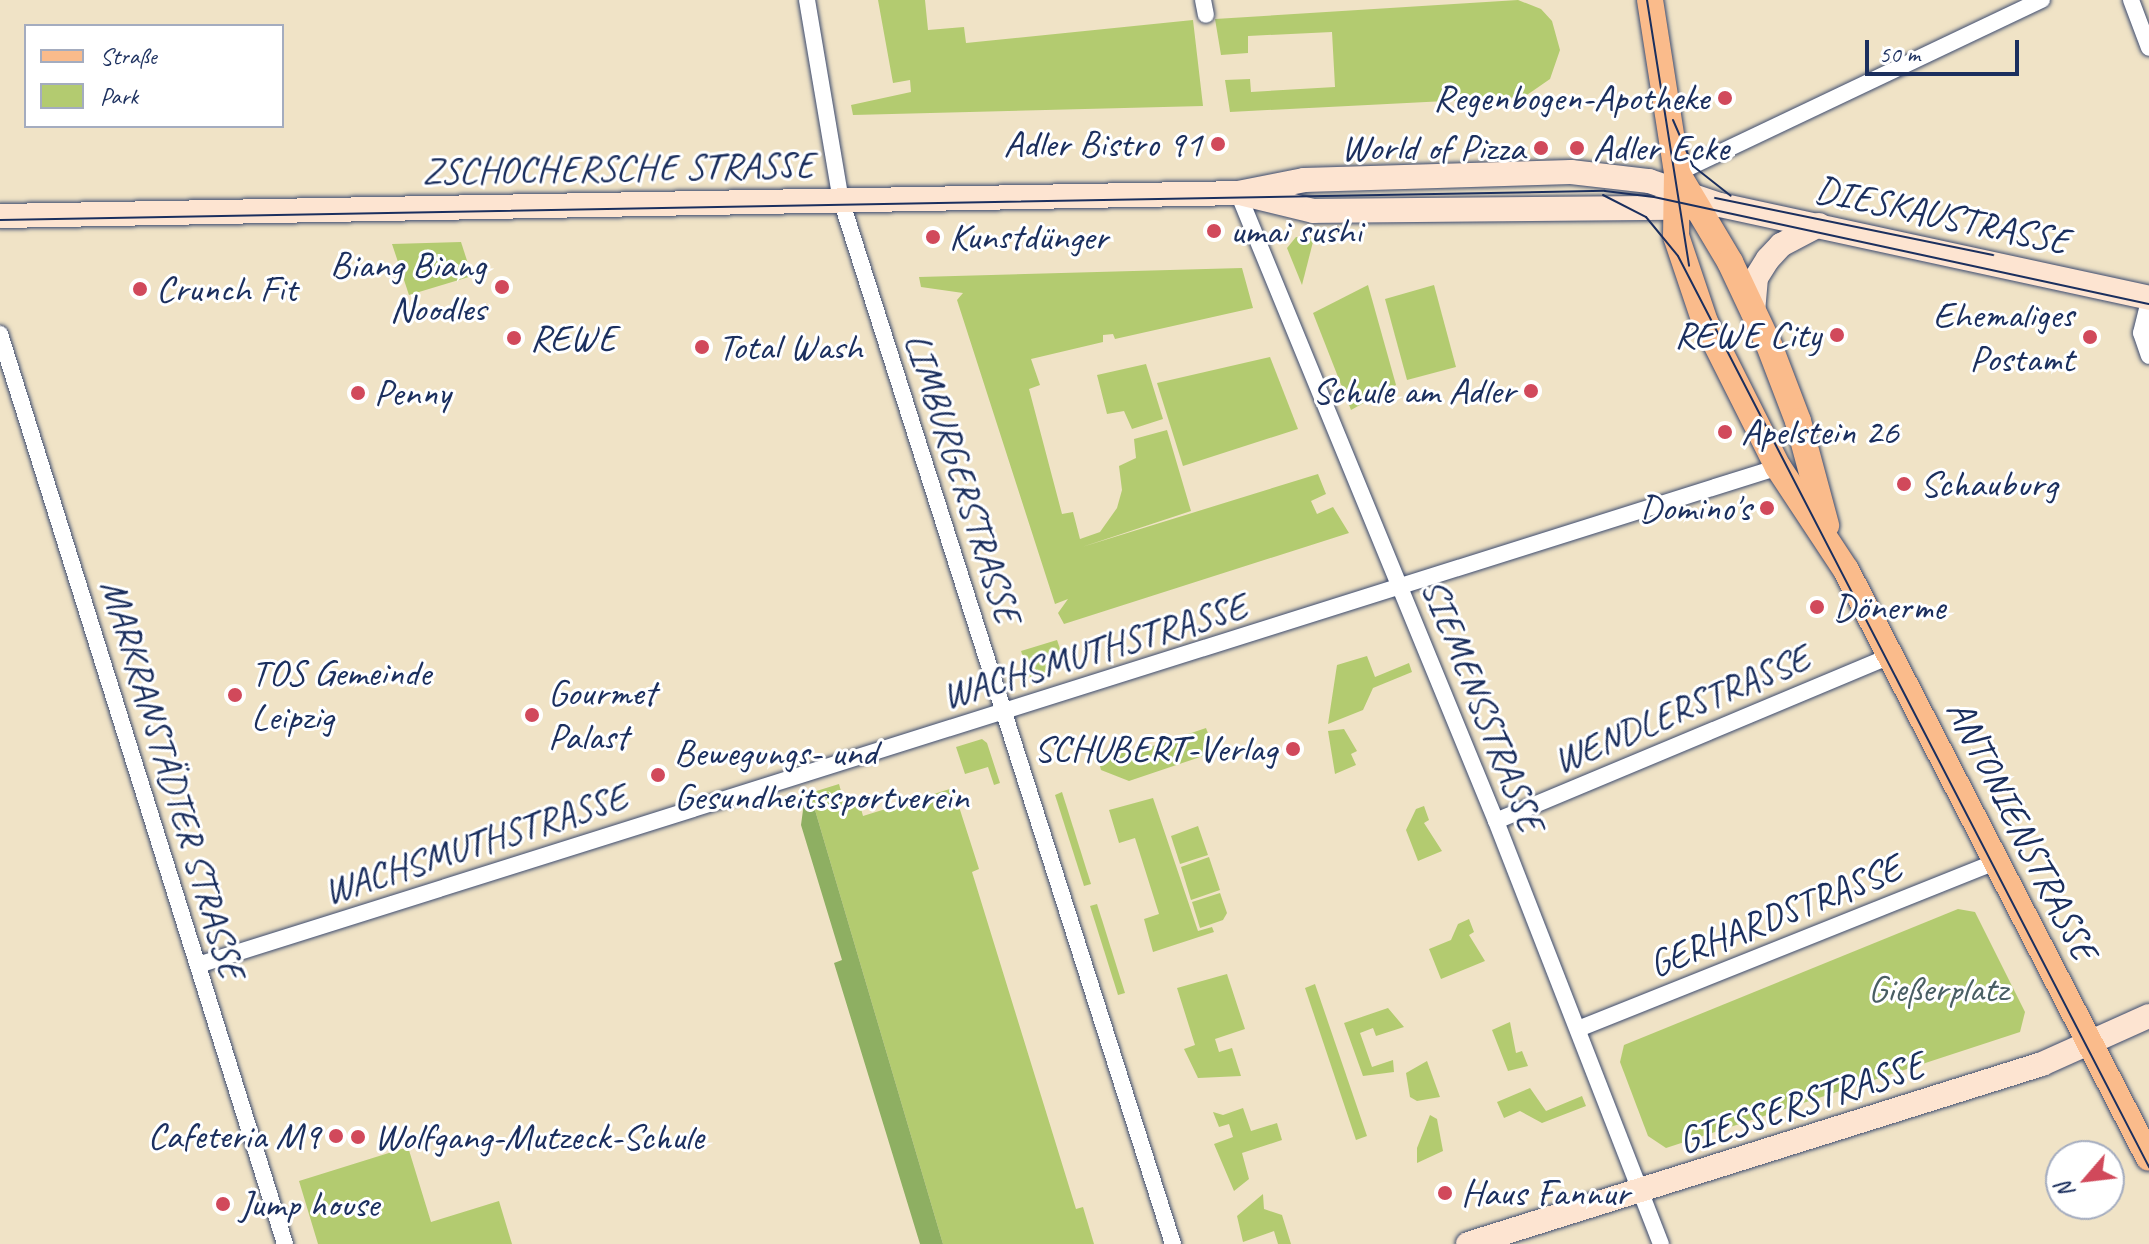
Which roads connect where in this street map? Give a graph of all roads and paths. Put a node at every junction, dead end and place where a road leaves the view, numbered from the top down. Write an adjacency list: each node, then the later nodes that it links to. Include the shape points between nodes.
1 (807, 0): 8 (street, LIMBURGERSTRASSE)
2 (1650, 0): 7 (main road, ANTONIENSTRASSE)
3 (2042, 0): 7 (street)
4 (2131, 0): 5 (street)
5 (2149, 48)
6 (1238, 193): 7 (main road, ZSCHOCHERSCHE STRASSE, via 1314,211 1572,210); 7 (main road, ZSCHOCHERSCHE STRASSE, via 1304,180 1571,172); 8 (main road, ZSCHOCHERSCHE STRASSE); 17 (street, SIEMENSSTRASSE)
7 (1684, 195): 10 (main road, DIESKAUSTRASSE); 12 (main road, ANTONIENSTRASSE); 15 (main road, ANTONIENSTRASSE, via 1681,261)
8 (841, 200): 9 (main road, ZSCHOCHERSCHE STRASSE); 19 (street, LIMBURGERSTRASSE)
9 (0, 216)
10 (1819, 225): 11 (main road, DIESKAUSTRASSE); 12 (main road, via 1781,245 1768,259 1756,278)
11 (2149, 299): 14 (street, via 2141,333)
12 (1753, 312): 16 (main road, ANTONIENSTRASSE, via 1798,421)
13 (0, 334): 22 (street, MARKRANSTÄDTER STRASSE)
14 (2149, 356)
15 (1778, 467): 16 (main road, ANTONIENSTRASSE); 17 (street, WACHSMUTHSTRASSE)
16 (1828, 536): 18 (main road, ANTONIENSTRASSE)
17 (1402, 589): 19 (street, WACHSMUTHSTRASSE); 20 (street, SIEMENSSTRASSE)
18 (1890, 656): 20 (street, WENDLERSTRASSE); 21 (main road, ANTONIENSTRASSE)
19 (1004, 712): 22 (street, WACHSMUTHSTRASSE); 29 (street, LIMBURGERSTRASSE)
20 (1496, 821): 24 (street, SIEMENSSTRASSE)
21 (1996, 862): 24 (street, GERHARDSTRASSE); 25 (main road, ANTONIENSTRASSE)
22 (198, 965): 28 (street, MARKRANSTÄDTER STRASSE)
23 (2149, 1016): 25 (main road, GIESSERSTRASSE)
24 (1578, 1029): 27 (street, SIEMENSSTRASSE)
25 (2090, 1044): 26 (main road, ANTONIENSTRASSE); 27 (main road, GIESSERSTRASSE)
26 (2149, 1158)
27 (1640, 1193): 30 (main road, GIESSERSTRASSE); 31 (street, SIEMENSSTRASSE)
28 (285, 1244)
29 (1173, 1244)
30 (1468, 1244)
31 (1661, 1244)

